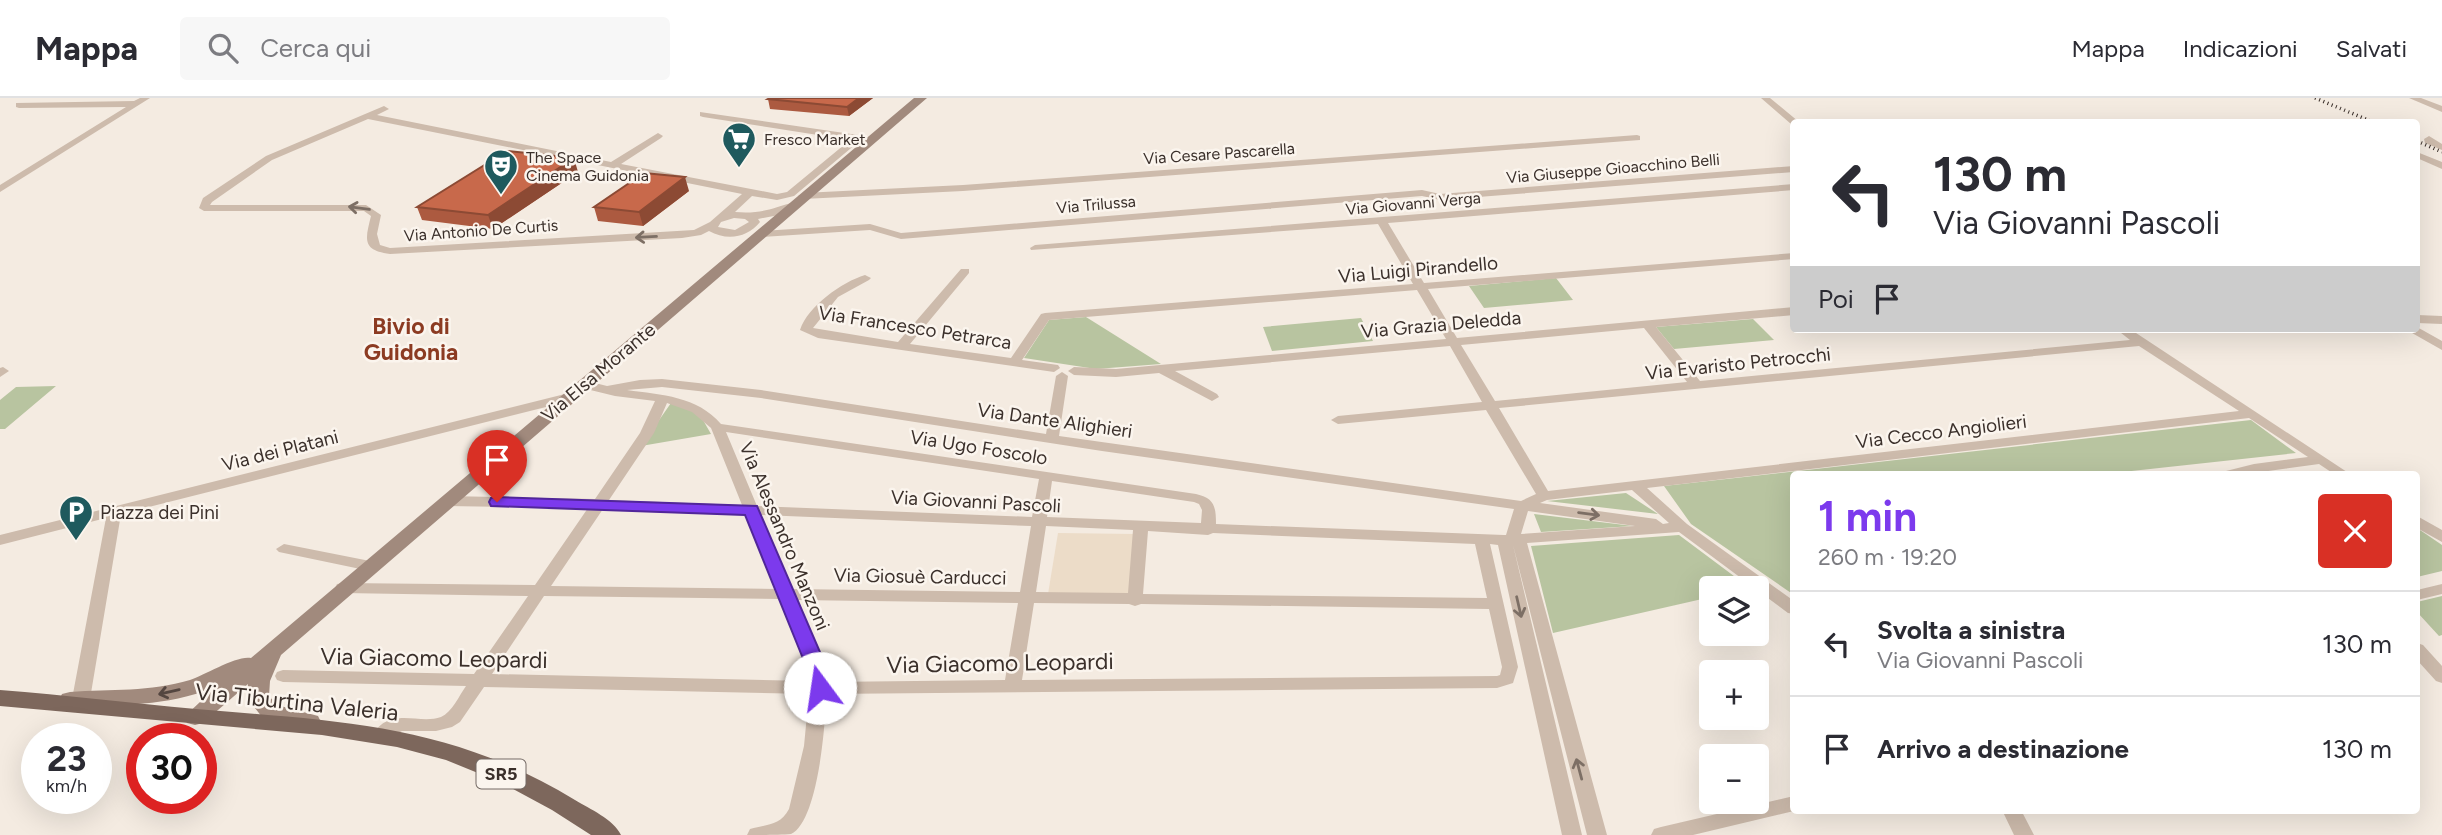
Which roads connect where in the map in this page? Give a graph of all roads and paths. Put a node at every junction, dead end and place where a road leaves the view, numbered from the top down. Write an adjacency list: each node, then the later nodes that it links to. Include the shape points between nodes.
1 (920, 98): 23 (street, Via Elsa Morante)
2 (1765, 98): 10 (street)
3 (2413, 98): 7 (street)
4 (141, 101): 5 (street); 20 (street)
5 (19, 105)
6 (384, 109): 9 (street)
7 (2442, 109)
8 (703, 114): 21 (street, via 858,138 787,195)
9 (367, 116): 16 (street); 26 (street, Via Antonio De Curtis, one-way to 9, via 682,235 390,251 374,246 371,236 376,215 366,208 204,208 207,200 262,162)
10 (1790, 119)
11 (658, 136): 16 (street)
12 (1637, 138): 23 (street, Via Cesare Pascarella)
13 (2442, 138): 14 (street, via 2428,141)
14 (2442, 147)
15 (2420, 156): 17 (street)
16 (612, 166): 21 (street)
17 (2442, 166)
18 (1790, 169): 22 (street, Via Giuseppe Gioacchino Belli)
19 (1790, 187): 27 (street, Via Giovanni Verga)
20 (0, 189)
21 (750, 193): 24 (street)
22 (1434, 197): 28 (street, Via Trilussa, via 1424,193 905,235 870,227)
23 (798, 201): 25 (street, Via Cesare Pascarella, via 775,212); 28 (street, Via Elsa Morante)
24 (734, 206): 25 (street); 26 (street)
25 (748, 216): 26 (street, Via Cesare Pascarella); 28 (street, via 765,220); 29 (street, via 754,219 753,225)
26 (717, 221): 29 (street, via 714,230)
27 (1382, 221): 30 (street, Via Giovanni Verga); 35 (street)
28 (765, 231): 29 (street, Via Trilussa); 31 (street, Via Elsa Morante)
29 (732, 233): 31 (street)
30 (1035, 248)
31 (740, 251): 50 (street, Via Elsa Morante)
32 (1790, 256): 35 (street, Via Luigi Pirandello)
33 (965, 271): 44 (street)
34 (865, 278): 44 (street, Via Francesco Petrarca, via 834,295 806,330)
35 (1420, 287): 42 (street); 46 (street, Via Luigi Pirandello, via 1045,317)
36 (1790, 312): 39 (street, Via Grazia Deledda)
37 (2420, 319): 38 (street)
38 (2442, 320)
39 (1648, 325): 42 (street, Via Grazia Deledda); 51 (street)
40 (2128, 333): 43 (street)
41 (2418, 333): 45 (street)
42 (1451, 342): 47 (street, Via Grazia Deledda); 56 (street)
43 (2143, 342): 51 (street, Via Evaristo Petrocchi); 57 (street)
44 (901, 346): 46 (street, Via Francesco Petrarca)
45 (2442, 346)
46 (1014, 362): 48 (street, Via Francesco Petrarca)
47 (1163, 370): 49 (street, Via Grazia Deledda); 54 (street)
48 (1063, 372): 49 (street, Via Francesco Petrarca); 60 (street)
49 (1092, 374)
50 (583, 384): 52 (street, Via Dante Alighieri); 53 (street, Via Elsa Morante)
51 (1697, 386): 56 (street, Via Evaristo Petrocchi)
52 (607, 390): 55 (street, Via Alessandro Manzoni); 60 (street, Via Dante Alighieri, via 651,383 702,387)
53 (569, 397): 67 (street, Via Elsa Morante); 71 (street, Via dei Platani)
54 (1212, 397)
55 (662, 400): 59 (street, Via Alessandro Manzoni, via 701,409); 68 (street, via 647,433)
56 (1491, 406): 58 (street, Via Evaristo Petrocchi); 66 (street)
57 (2251, 414): 61 (street); 65 (street, Via Cecco Angiolieri)
58 (1338, 420)
59 (717, 427): 64 (street, Via Ugo Foscolo); 70 (street, Via Alessandro Manzoni)
60 (1052, 439): 69 (street, Via Dante Alighieri)
61 (2320, 460): 62 (street); 63 (street)
62 (2242, 471)
63 (2338, 471)
64 (1046, 477): 72 (street); 76 (street, Via Ugo Foscolo, via 1202,500 1209,507)
65 (1635, 485): 66 (street, Via Cecco Angiolieri); 75 (street)
66 (1544, 496): 69 (street, Via Cecco Angiolieri)
67 (446, 501): 68 (street, Via Giovanni Pascoli); 82 (street, Via Elsa Morante)
68 (599, 504): 70 (street, Via Giovanni Pascoli); 85 (street)
69 (1522, 505): 75 (street, Via Dante Alighieri, one-way to 75); 80 (street)
70 (751, 510): 72 (street, Via Giovanni Pascoli); 86 (street, Via Alessandro Manzoni)
71 (114, 513): 78 (street, Via dei Platani); 100 (street)
72 (1039, 523): 74 (street, Via Giovanni Pascoli); 88 (street)
73 (2420, 523): 77 (street)
74 (1141, 527): 76 (street, Via Giovanni Pascoli); 89 (street)
75 (1682, 527): 80 (street, Via Giovanni Pascoli); 91 (street)
76 (1208, 530): 79 (street, Via Giovanni Pascoli)
77 (2442, 537)
78 (0, 540)
79 (1481, 540): 80 (street, Via Giovanni Pascoli); 90 (street)
80 (1512, 540): 109 (street, one-way to 109); 110 (street, one-way to 80)
81 (284, 549): 82 (street)
82 (370, 566): 83 (street, Via Elsa Morante)
83 (343, 589): 85 (street, Via Giosuè Carducci); 92 (street, Via Elsa Morante)
84 (2442, 589): 87 (street)
85 (540, 591): 86 (street, Via Giosuè Carducci); 96 (street)
86 (784, 594): 88 (street, Via Giosuè Carducci); 98 (street, Via Alessandro Manzoni, via 816,666)
87 (2420, 594)
88 (1027, 599): 89 (street, Via Giosuè Carducci); 97 (street)
89 (1135, 601): 90 (street, Via Giosuè Carducci)
90 (1495, 604): 97 (street, Via Giacomo Leopardi, via 1510,667 1507,679)
91 (1790, 606)
92 (276, 647): 100 (street, Via Elsa Morante, one-way to 100, via 187,688 139,698); 102 (street, Via Elsa Morante); 103 (street, Via Elsa Morante, via 259,681 261,703 279,714)
93 (2420, 652): 95 (street)
94 (283, 676): 96 (street, Via Giacomo Leopardi)
95 (2442, 677)
96 (477, 682): 98 (street, Via Giacomo Leopardi); 104 (street, via 451,720 436,725 397,724)
97 (1013, 684): 98 (street, Via Giacomo Leopardi)
98 (820, 688): 108 (street, Via Alessandro Manzoni, via 797,814 782,829)
99 (0, 698): 101 (main road, Via Tiburtina Valeria / SR5)
100 (81, 699): 101 (street, Via Elsa Morante)
101 (52, 702): 102 (main road, Via Tiburtina Valeria / SR5)
102 (195, 717): 103 (main road, Via Tiburtina Valeria / SR5)
103 (336, 729): 104 (main road, Via Tiburtina Valeria / SR5)
104 (382, 735): 107 (main road, Via Tiburtina Valeria / SR5, via 432,747 498,772 551,797)
105 (1790, 804): 111 (street)
106 (2013, 814): 112 (street)
107 (609, 835)
108 (757, 835)
109 (1572, 835)
110 (1597, 835)
111 (1661, 835)
112 (2024, 835)

